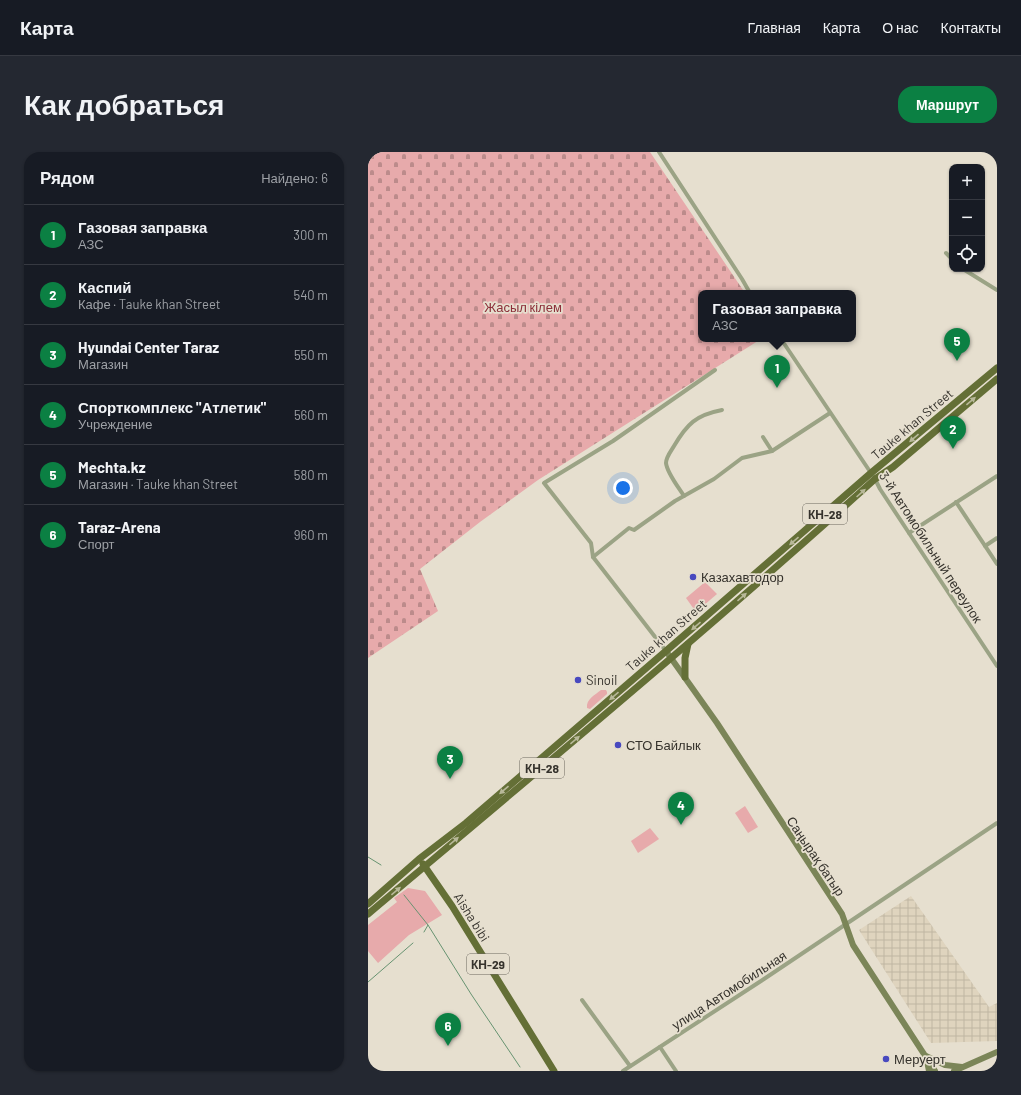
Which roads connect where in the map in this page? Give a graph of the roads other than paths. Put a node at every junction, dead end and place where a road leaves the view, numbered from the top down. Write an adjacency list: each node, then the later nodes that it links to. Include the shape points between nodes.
1 (659, 152): 5 (street)
2 (946, 253): 3 (street)
3 (949, 256)
4 (968, 272): 6 (street)
5 (748, 290)
6 (997, 290)
7 (783, 342): 12 (street, 3-й Автомобильный переулок)
8 (997, 368): 15 (main road, Tauke khan Street / КН-28, one-way to 15)
9 (715, 370): 22 (street, via 613,441 544,483 591,543)
10 (997, 379): 15 (main road, Tauke khan Street / КН-28, one-way to 10, via 893,467)
11 (722, 410): 17 (street, via 699,417 687,426 668,455 666,463)
12 (830, 413): 14 (street); 15 (street, 3-й Автомобильный переулок)
13 (763, 437): 14 (street)
14 (772, 451): 17 (street, via 742,458 714,479)
15 (873, 476): 19 (street, 3-й Автомобильный переулок); 24 (main road, Tauke khan Street / КН-28, one-way to 15, via 808,540); 25 (main road, Tauke khan Street / КН-28, one-way to 25)
16 (997, 476): 18 (street)
17 (684, 496): 22 (street, via 634,530 629,528)
18 (956, 502): 19 (street); 21 (street)
19 (909, 533): 27 (street, 3-й Автомобильный переулок)
20 (997, 538): 21 (street)
21 (985, 546): 23 (street)
22 (593, 557): 25 (street)
23 (997, 564)
24 (688, 644): 26 (main road, Tauke khan Street / КН-28); 28 (main road)
25 (666, 651): 26 (street, Саңырақ батыр); 30 (main road, Tauke khan Street / КН-28, one-way to 30, via 466,823)
26 (672, 658): 28 (street, Саңырақ батыр); 31 (main road, Tauke khan Street / КН-28, one-way to 26)
27 (997, 666)
28 (685, 677): 34 (street, Саңырақ батыр, via 791,835 842,914)
29 (997, 823): 34 (street, улица Автомобильная)
30 (419, 859): 31 (main road, Aisha bibi / КН-29); 32 (main road, Tauke khan Street / КН-28)
31 (424, 867): 33 (main road, Tauke khan Street / КН-28, one-way to 31); 41 (main road, Aisha bibi / КН-29, via 452,906)
32 (368, 904)
33 (368, 914)
34 (845, 924): 36 (street, улица Автомобильная); 38 (street, Саңырақ батыр, via 853,944)
35 (582, 1000): 39 (street)
36 (660, 1047): 39 (street, улица Автомобильная); 43 (street)
37 (997, 1052): 40 (street)
38 (926, 1056): 40 (street, via 945,1065); 44 (street); 45 (street, Саңырақ батыр)
39 (630, 1066): 42 (street, улица Автомобильная)
40 (964, 1068): 46 (street)
41 (554, 1071)
42 (623, 1071)
43 (676, 1071)
44 (928, 1071)
45 (936, 1071)
46 (954, 1071)

